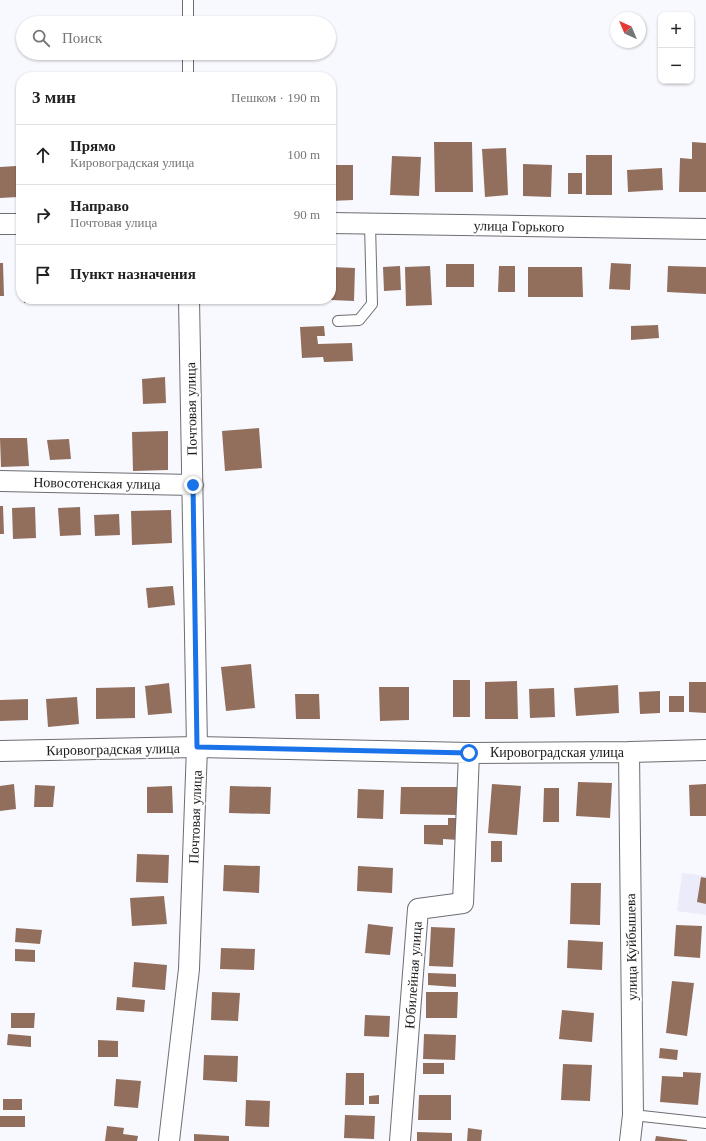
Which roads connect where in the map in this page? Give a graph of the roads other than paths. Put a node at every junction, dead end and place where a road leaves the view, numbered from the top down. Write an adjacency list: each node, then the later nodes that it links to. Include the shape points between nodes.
1 (188, 0): 2 (lane)
2 (188, 16)
3 (188, 60): 4 (lane)
4 (188, 72)
5 (336, 223): 8 (street, улица Горького)
6 (0, 224): 7 (street)
7 (16, 224)
8 (370, 224): 9 (street, улица Горького); 11 (lane, via 372,304 359,320)
9 (706, 229)
10 (189, 304): 13 (street, Почтовая улица)
11 (338, 321)
12 (0, 481): 13 (street, Новосотенская улица)
13 (193, 485): 14 (street, Почтовая улица)
14 (197, 747): 16 (street, Кировоградская улица); 18 (street, Кировоградская улица); 21 (street, Почтовая улица, via 189,969)
15 (706, 750): 17 (street, Кировоградская улица)
16 (0, 751)
17 (629, 752): 18 (street, Кировоградская улица); 19 (street, улица Куйбышева)
18 (469, 753): 22 (street, Юбилейная улица, via 463,903 418,909)
19 (632, 1116): 20 (lane); 23 (street, улица Куйбышева)
20 (706, 1123)
21 (170, 1141)
22 (400, 1141)
23 (630, 1141)

